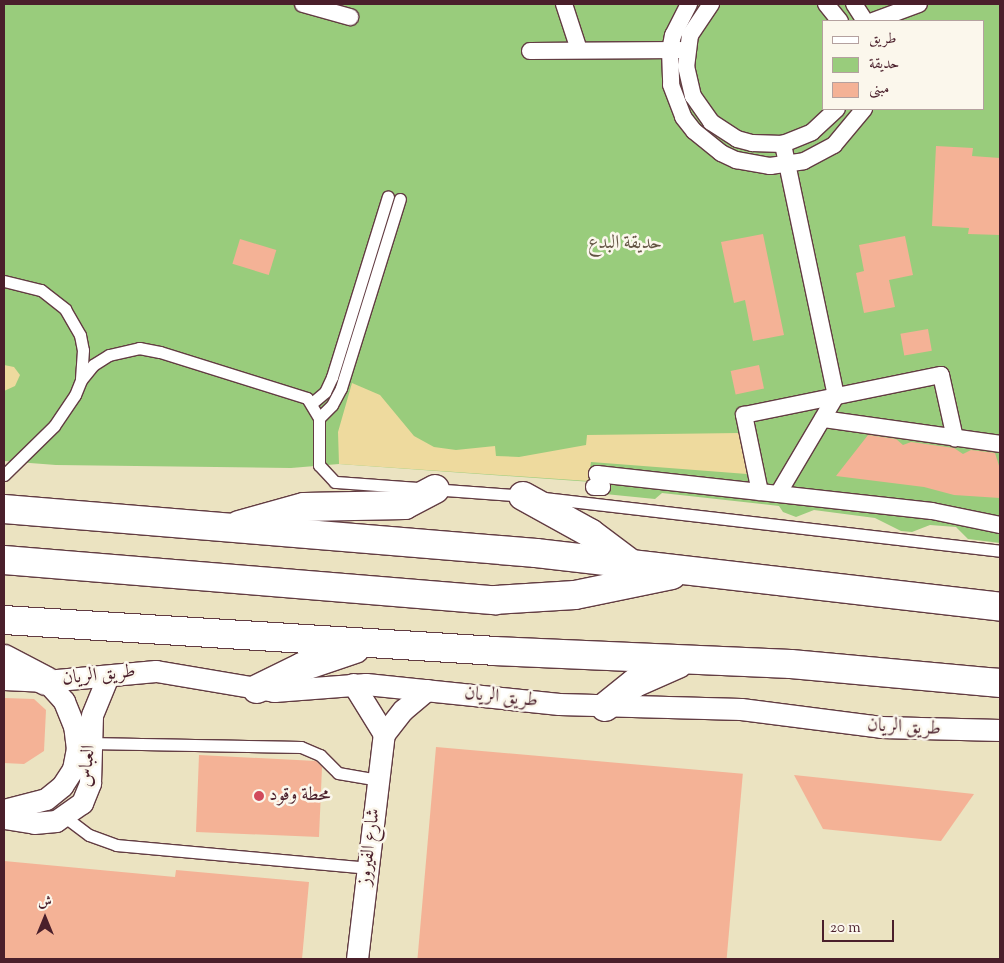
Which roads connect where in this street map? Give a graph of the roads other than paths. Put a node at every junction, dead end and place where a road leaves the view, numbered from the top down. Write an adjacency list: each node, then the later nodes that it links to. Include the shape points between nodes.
1 (303, 4): 8 (street)
2 (564, 4): 12 (street)
3 (689, 4): 13 (street, via 678,21)
4 (711, 4): 14 (street, via 697,20)
5 (826, 4): 9 (street)
6 (854, 4): 10 (street)
7 (919, 4): 11 (street)
8 (350, 17)
9 (839, 20)
10 (864, 20)
11 (877, 20)
12 (579, 50): 13 (street); 15 (street)
13 (670, 50): 14 (street); 19 (street, via 671,85 684,117 694,131 720,153 736,160 770,166)
14 (686, 50): 18 (street, via 692,96 711,122 737,139 760,144)
15 (530, 51)
16 (836, 110): 18 (street, via 812,132)
17 (863, 110): 19 (street, via 834,145 820,154)
18 (784, 144): 19 (street)
19 (788, 165): 24 (street)
20 (388, 196): 25 (lane, via 332,377 325,392)
21 (400, 199): 26 (lane, via 341,388)
22 (4, 281): 23 (lane, via 41,290 65,309 80,335 83,350)
23 (81, 380): 25 (lane, via 93,365 109,355 127,349 149,349 292,391); 30 (lane, via 54,426)
24 (836, 396): 27 (street); 28 (street, via 941,374); 33 (street, via 744,415)
25 (312, 403): 26 (lane)
26 (319, 418): 32 (lane, via 318,457 328,478 342,484)
27 (823, 418): 28 (street); 34 (street)
28 (955, 438): 29 (street)
29 (1000, 444)
30 (4, 475)
31 (594, 487): 33 (street, via 602,487 597,474)
32 (435, 489): 35 (lane); 38 (main road, via 405,505 304,507)
33 (760, 492): 34 (street)
34 (778, 494): 37 (street, via 932,511)
35 (523, 496): 39 (lane); 41 (main road, via 590,533)
36 (4, 509): 38 (main road)
37 (1000, 525)
38 (228, 529): 41 (main road)
39 (1000, 551)
40 (4, 560): 42 (main road, via 495,600 575,595)
41 (630, 563): 42 (main road)
42 (696, 570): 43 (main road)
43 (1000, 608)
44 (4, 620): 45 (main road)
45 (374, 644): 47 (main road); 55 (main road, via 318,661)
46 (4, 659): 52 (main road)
47 (689, 661): 51 (main road, via 792,664); 57 (main road, via 652,673)
48 (108, 676): 52 (street, طريق الريان); 55 (street, طريق الريان, via 140,671 172,672); 60 (street, العباس, via 96,702)
49 (1000, 677): 51 (main road)
50 (4, 679): 52 (street, طريق الريان)
51 (969, 679): 53 (main road)
52 (46, 682): 60 (street, العباس, via 64,702)
53 (1000, 683)
54 (353, 684): 55 (street, طريق الريان, via 291,692); 56 (street, طريق الريان); 59 (street)
55 (257, 689)
56 (427, 690): 57 (street, طريق الريان); 59 (street, via 403,710)
57 (605, 708): 58 (street, طريق الريان, via 741,709 881,728)
58 (1000, 730)
59 (384, 734): 61 (street, شارع الفيروز)
60 (84, 744): 61 (lane, via 301,748 314,752 344,775); 62 (street, العباس, via 73,769 54,793 37,802); 64 (street, العباس, via 91,772 87,794)
61 (379, 780): 65 (street, شارع الفيروز)
62 (4, 810)
63 (4, 818): 64 (street, via 45,824)
64 (65, 818): 65 (lane, via 89,835 123,847)
65 (367, 868): 66 (street, شارع الفيروز)
66 (356, 959)

